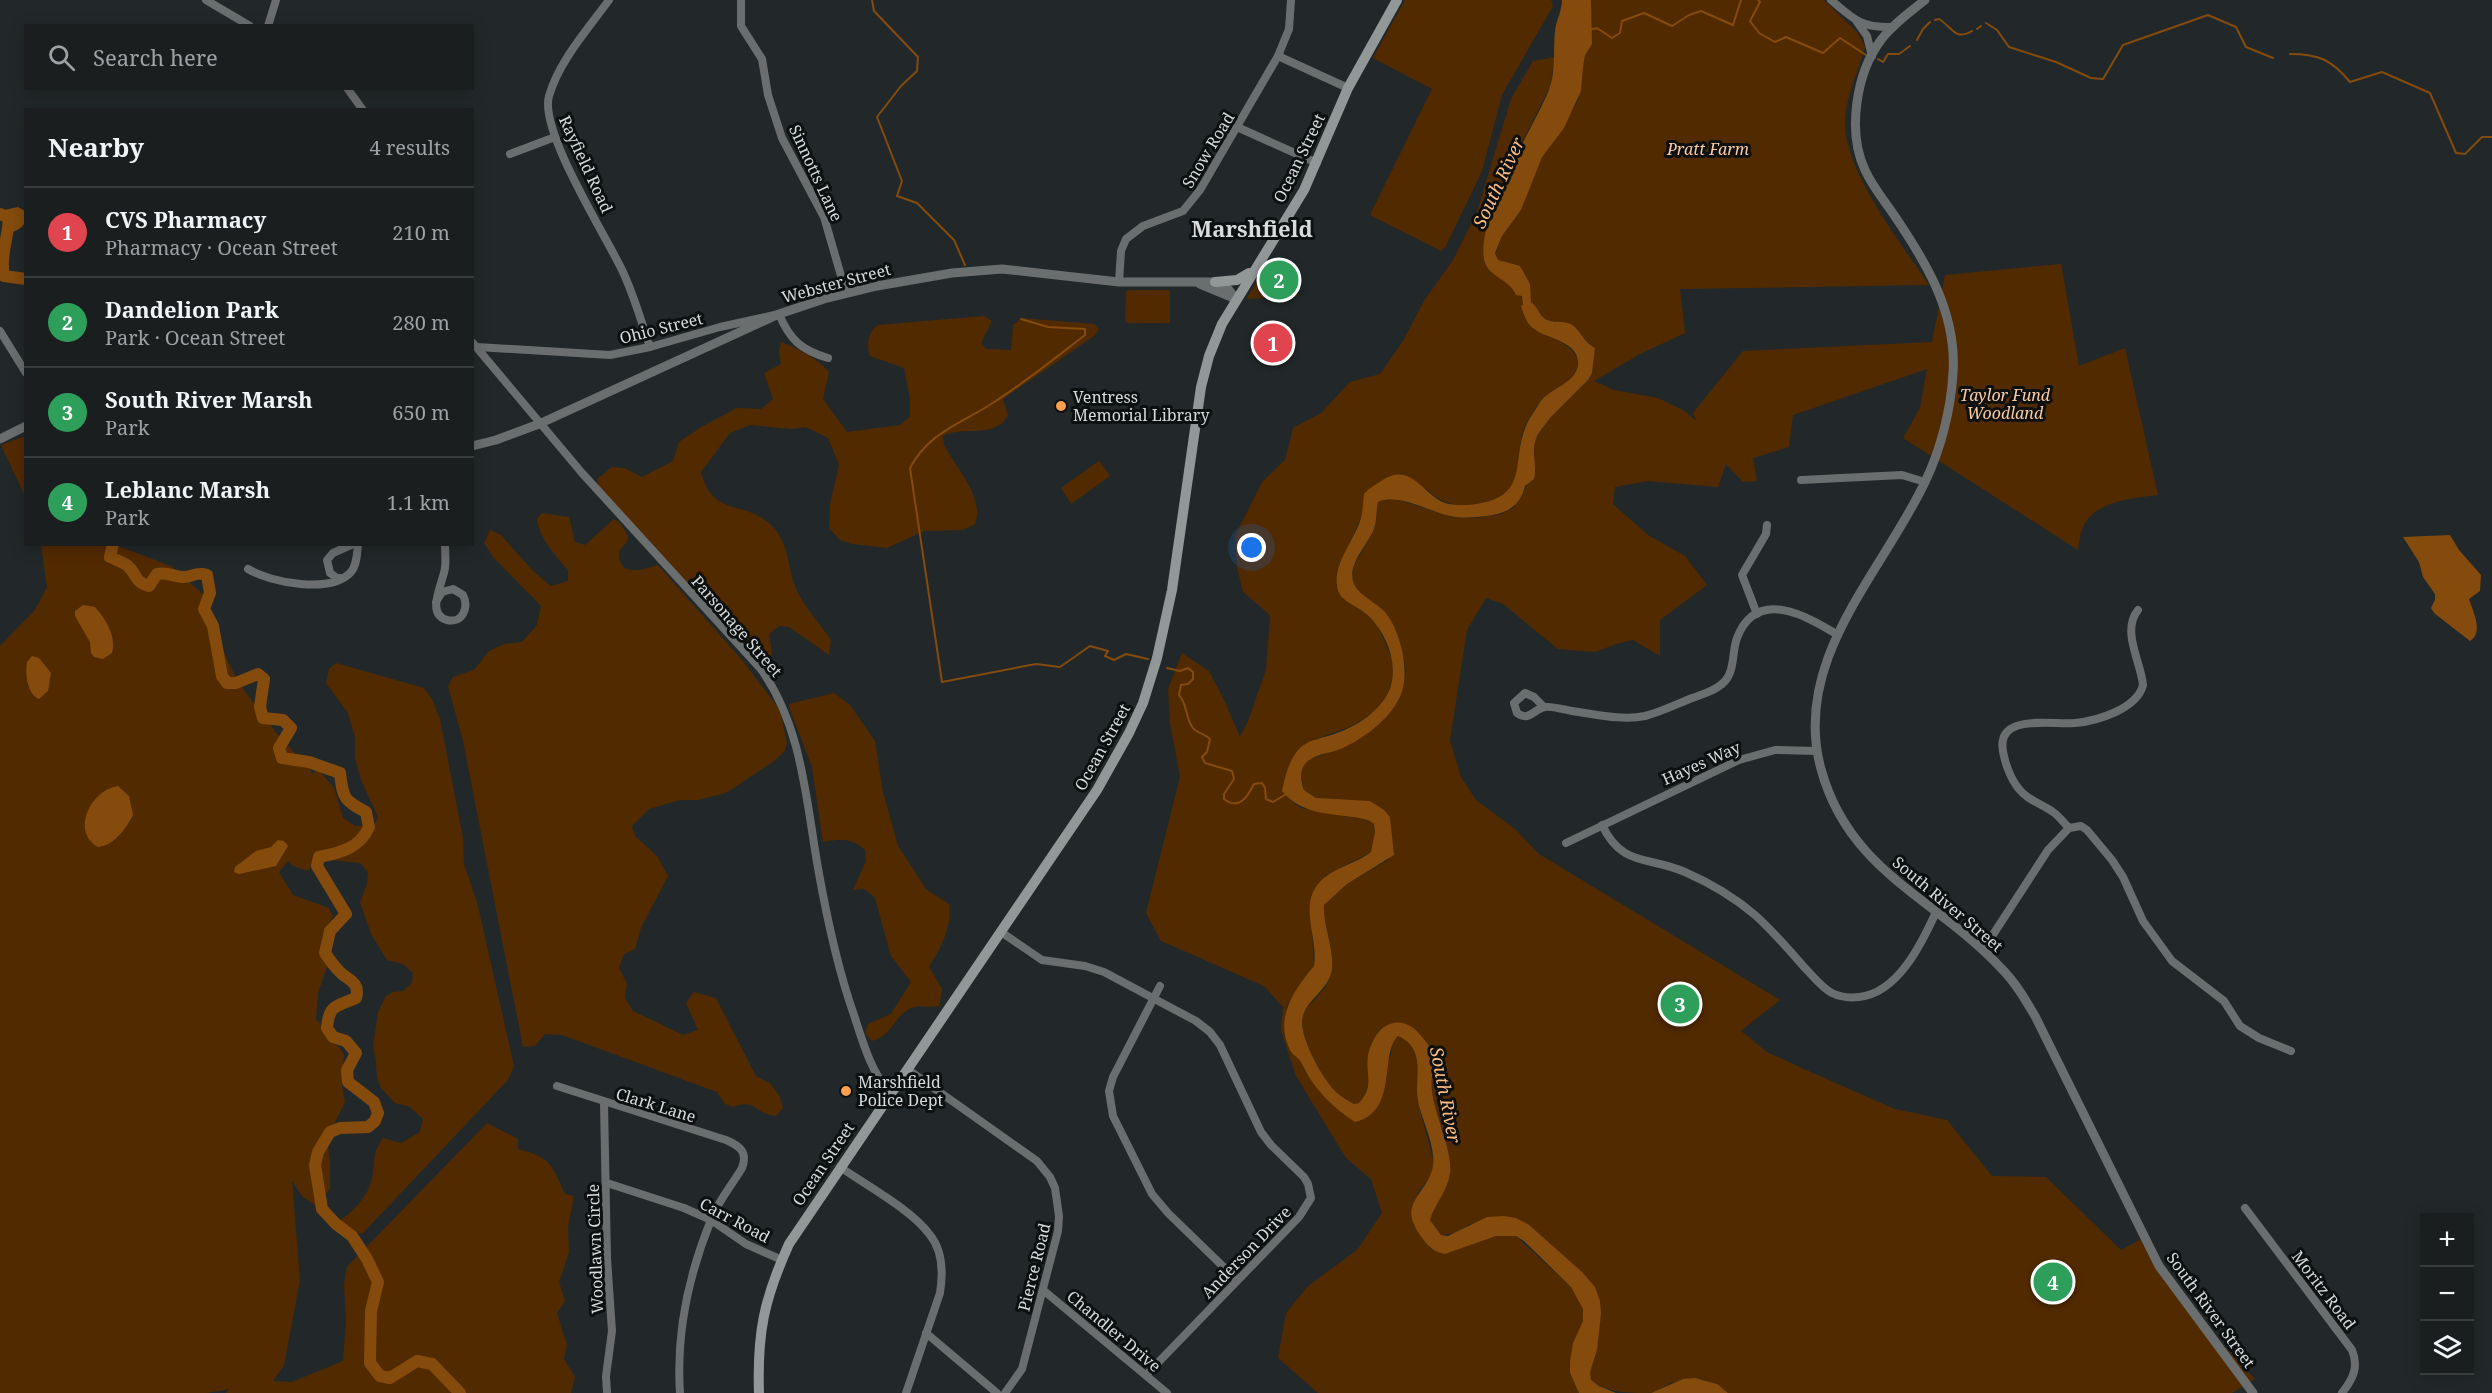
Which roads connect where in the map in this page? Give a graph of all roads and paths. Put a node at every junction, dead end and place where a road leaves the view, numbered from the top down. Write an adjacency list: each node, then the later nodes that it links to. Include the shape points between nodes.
1 (206, 0): 10 (street)
2 (276, 0): 11 (street)
3 (609, 0): 19 (street, Rayfield Road, via 553,82 547,108)
4 (741, 0): 26 (street, Sinnotts Lane, via 741,26 762,59 768,95 782,138 824,217)
5 (1291, 0): 13 (street, Snow Road, via 1289,29)
6 (1397, 0): 15 (main road, Ocean Street)
7 (1831, 0): 9 (street)
8 (1925, 0): 12 (street, South River Street)
9 (1856, 20): 12 (street, via 1873,27); 14 (street, via 1867,36)
10 (247, 24)
11 (269, 24)
12 (1893, 27): 14 (street, South River Street)
13 (1278, 56): 15 (street); 18 (street, Snow Road)
14 (1872, 56): 39 (street, South River Street, via 1855,114 1858,152 1873,184 1930,274 1943,305 1953,351 1948,413)
15 (1348, 88): 21 (main road, Ocean Street)
16 (348, 90): 17 (street)
17 (362, 108)
18 (1237, 127): 21 (street); 23 (street, Snow Road, via 1189,206 1143,226 1126,239 1121,251)
19 (555, 137): 20 (street); 31 (street, Rayfield Road, via 626,279)
20 (510, 154)
21 (1317, 163): 22 (main road, Ocean Street)
22 (1254, 270): 24 (main road, via 1237,280); 27 (main road, Ocean Street)
23 (1119, 282): 25 (street, Webster Street); 26 (street, Webster Street, via 980,269)
24 (1215, 282): 25 (street, Webster Street); 27 (street)
25 (1198, 283): 27 (street, Webster Street)
26 (846, 293): 28 (street, Webster Street)
27 (1236, 299): 56 (main road, Ocean Street, via 1214,341 1203,380 1166,622 1143,703 1103,781)
28 (779, 314): 31 (street, Ohio Street); 32 (street, via 788,335 812,354); 34 (street, Webster Street)
29 (0, 330): 33 (street)
30 (475, 344): 31 (street, Ohio Street, via 597,355); 34 (street, Parsonage Street)
31 (650, 347)
32 (828, 358)
33 (24, 370)
34 (539, 424): 37 (street, Webster Street); 63 (street, Parsonage Street, via 760,668 776,691 804,779 842,979 873,1069)
35 (24, 427): 36 (street)
36 (0, 439)
37 (474, 445)
38 (1801, 480): 39 (street, via 1902,475)
39 (1925, 482): 49 (street, South River Street)
40 (1767, 525): 48 (street, via 1766,534 1742,575)
41 (349, 546): 45 (street, via 327,560 330,573)
42 (357, 546): 45 (street, via 354,567)
43 (445, 546): 46 (street, via 445,568)
44 (248, 569): 45 (street, via 271,579 304,583 328,584)
45 (342, 578)
46 (436, 602): 46 (street, via 439,614 449,620 461,617 466,607 463,595 453,590 442,592)
47 (2138, 610): 53 (street, via 2132,638 2143,685 2132,702 2088,721 2022,724 2007,732 2001,743 2004,759 2020,791)
48 (1757, 614): 49 (street, via 1789,610); 50 (street, via 1738,636 1727,678 1708,692 1639,717)
49 (1838, 635): 51 (street, South River Street, via 1825,664 1816,703)
50 (1544, 707)
51 (1817, 751): 52 (street, Hayes Way, via 1753,754); 55 (street, South River Street, via 1835,804 1855,839 1885,872)
52 (1602, 825): 54 (street, Hayes Way); 55 (street, via 1609,839 1628,856 1681,870 1730,896 1754,914 1823,986 1838,995 1868,995 1891,981 1913,957)
53 (2069, 828): 57 (street, via 2048,850); 60 (street, via 2081,826 2087,830 2112,860 2143,921 2172,961 2224,1001 2240,1026)
54 (1566, 843)
55 (1936, 912): 57 (street, South River Street)
56 (1001, 932): 59 (street, Anderson Drive, via 1042,960 1093,968); 61 (main road, Ocean Street)
57 (1983, 950): 81 (street, South River Street, via 2016,986 2035,1016 2159,1266)
58 (1160, 986): 59 (street)
59 (1153, 999): 70 (street, via 1110,1084 1113,1116 1156,1200); 70 (street, Anderson Drive, via 1210,1032 1220,1045 1261,1132 1304,1177 1311,1191 1305,1210)
60 (2291, 1051)
61 (907, 1069): 63 (main road, Ocean Street); 71 (street, Pierce Road, via 1030,1154 1050,1177 1058,1200 1059,1224)
62 (556, 1086): 64 (street, Clark Lane)
63 (890, 1094): 65 (main road, Ocean Street)
64 (604, 1103): 66 (street, Woodlawn Circle); 68 (street, Clark Lane, via 736,1144 744,1153 742,1168)
65 (840, 1167): 69 (main road, Ocean Street, via 798,1227); 72 (street, via 911,1216 932,1236 942,1277)
66 (607, 1183): 68 (street, Carr Road); 74 (street, Woodlawn Circle, via 612,1331)
67 (2245, 1208): 82 (street, Moritz Road, via 2352,1350 2355,1371)
68 (711, 1220): 69 (street, Carr Road, via 747,1244); 75 (street, via 683,1318)
69 (782, 1260): 76 (main road, Ocean Street, via 761,1325)
70 (1237, 1280): 73 (street, Anderson Drive)
71 (1043, 1290): 73 (street, Chandler Drive); 79 (street, Pierce Road, via 1022,1369)
72 (926, 1333): 77 (street); 78 (street)
73 (1146, 1375): 80 (street, Chandler Drive)
74 (607, 1393)
75 (680, 1393)
76 (759, 1393)
77 (906, 1393)
78 (997, 1393)
79 (1005, 1393)
80 (1167, 1393)
81 (2253, 1393)
82 (2342, 1393)

